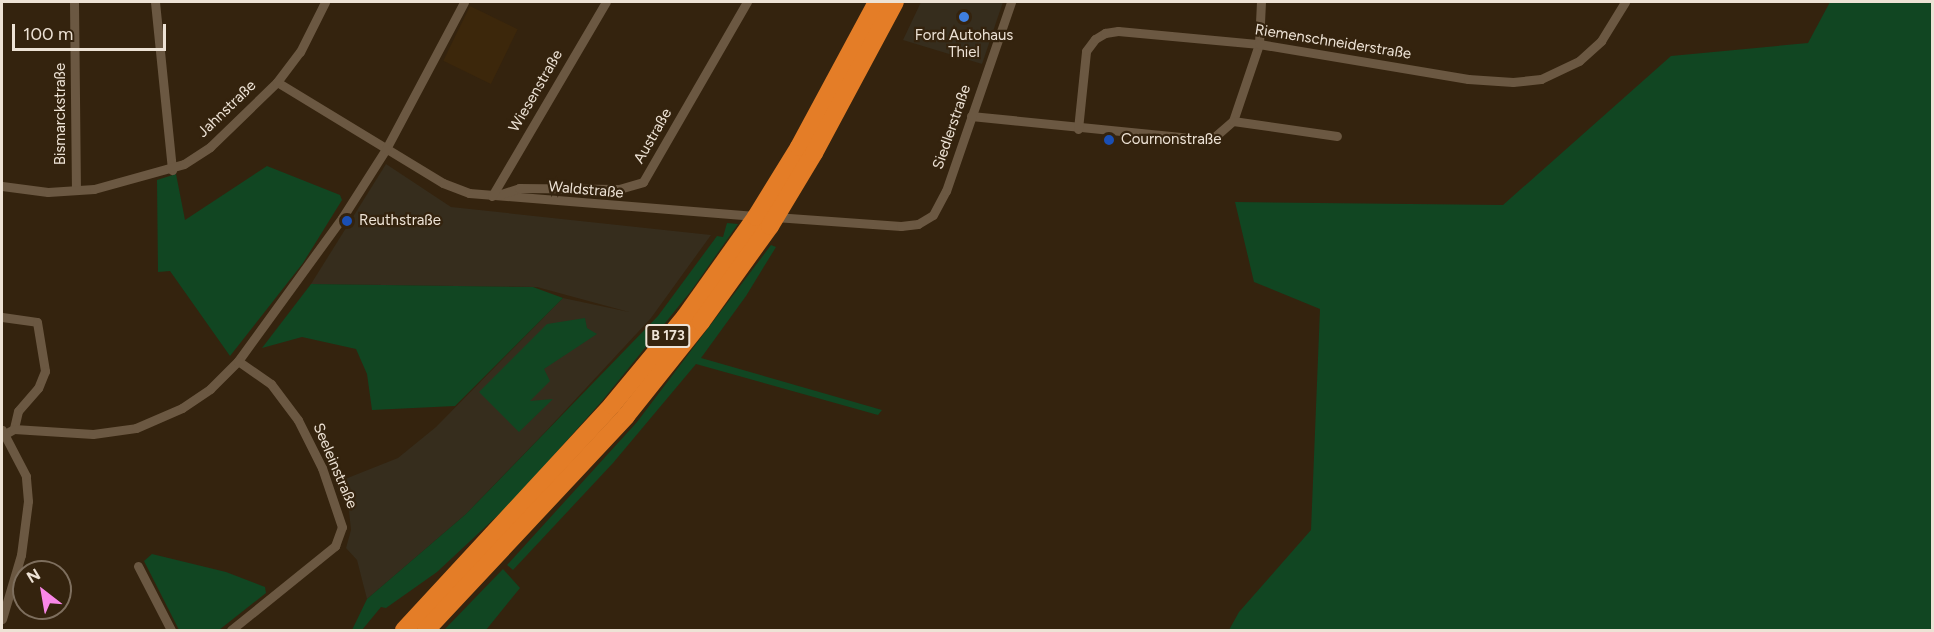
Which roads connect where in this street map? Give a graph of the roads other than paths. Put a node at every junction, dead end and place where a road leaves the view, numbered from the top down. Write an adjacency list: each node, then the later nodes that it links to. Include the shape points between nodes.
1 (74, 2): 21 (street, Bismarckstraße)
2 (155, 2): 19 (street)
3 (325, 2): 13 (street, Jahnstraße, via 300,52)
4 (464, 2): 18 (street)
5 (606, 2): 22 (street, Wiesenstraße)
6 (747, 2): 22 (street, Austraße, via 643,182 619,189 519,188)
7 (877, 2): 31 (highway, B 173, via 793,157 756,217 685,316 604,414)
8 (896, 2): 32 (highway, B 173, via 770,226 700,322 626,416)
9 (1011, 2): 14 (street, Siedlerstraße)
10 (1261, 2): 12 (street)
11 (1625, 2): 12 (street, Riemenschneiderstraße, via 1590,52 1559,72 1528,81 1468,80)
12 (1259, 44): 15 (street); 16 (street, Riemenschneiderstraße, via 1105,33 1086,51)
13 (276, 82): 18 (street, Waldstraße); 19 (street, Jahnstraße, via 210,147)
14 (971, 116): 16 (street); 23 (street, Siedlerstraße, via 946,191 933,215)
15 (1233, 121): 16 (street, via 1218,137 1199,141); 17 (street)
16 (1078, 129)
17 (1337, 136)
18 (386, 149): 22 (street, Waldstraße, via 453,189); 25 (street, via 310,265)
19 (172, 170): 21 (street, Jahnstraße)
20 (2, 186): 21 (street, Jahnstraße, via 48,192)
21 (75, 190)
22 (492, 196): 23 (street, Waldstraße, via 901,226)
23 (923, 222)
24 (2, 316): 26 (street, via 37,322 44,360 43,380)
25 (238, 361): 26 (street, via 182,408 136,428 93,434); 30 (street, Seeleinstraße, via 271,384 298,420 322,468 342,527 334,546)
26 (7, 431): 28 (street, via 26,476 28,516)
27 (138, 566): 29 (street)
28 (2, 619)
29 (171, 630)
30 (231, 630)
31 (404, 630)
32 (426, 630)

